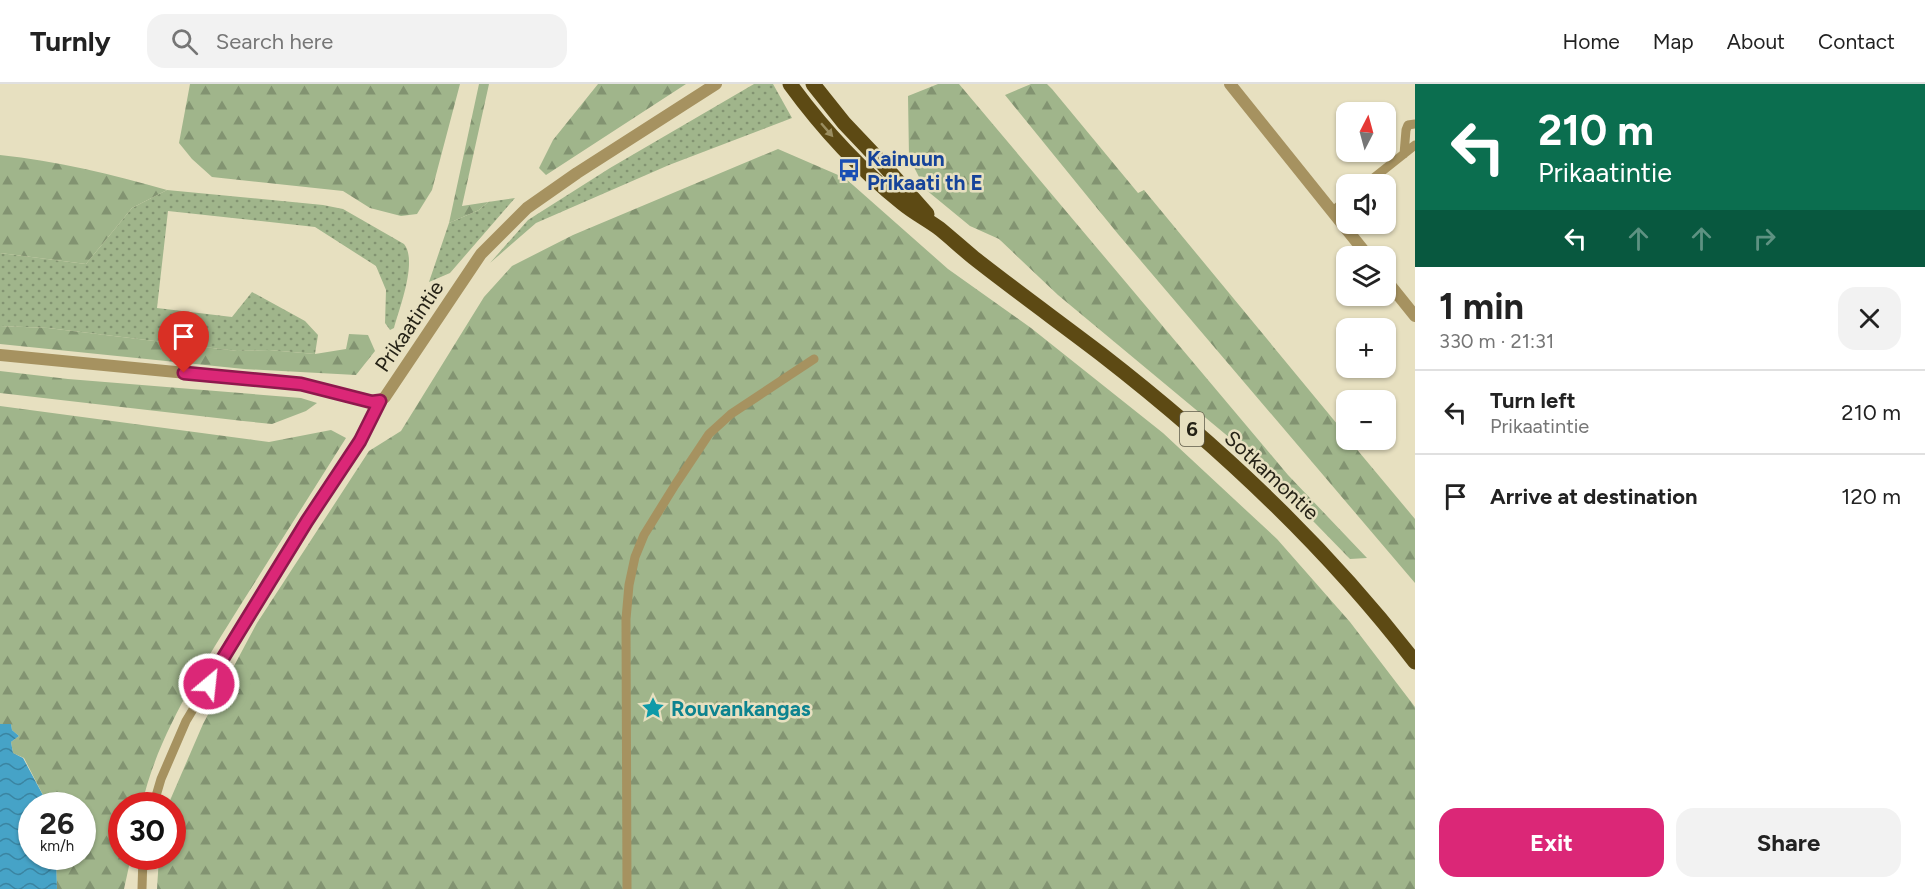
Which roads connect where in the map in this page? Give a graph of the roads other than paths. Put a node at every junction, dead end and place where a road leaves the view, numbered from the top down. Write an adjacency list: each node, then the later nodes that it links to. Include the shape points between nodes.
1 (716, 84): 17 (street, Prikaatintie, via 526,208 481,254)
2 (790, 84): 11 (highway, Sotkamontie / 6, one-way to 11, via 851,157 903,204)
3 (813, 84): 11 (highway, Sotkamontie / 6, via 843,123)
4 (1230, 84): 10 (street)
5 (1415, 124): 7 (street, via 1408,125 1406,130)
6 (1415, 145): 7 (street)
7 (1404, 154): 8 (street)
8 (1379, 174)
9 (1336, 209): 10 (street)
10 (1332, 212): 12 (street)
11 (939, 228): 18 (highway, Sotkamontie / 6, via 1102,355 1250,481 1322,552)
12 (1360, 246)
13 (1396, 292): 14 (street)
14 (1415, 316)
15 (0, 355): 17 (street, Prikaatintie, via 301,384)
16 (814, 359): 22 (street, via 731,414 709,434 644,535 635,557 626,619)
17 (380, 401): 19 (street, via 360,441 186,721)
18 (1415, 662)
19 (157, 792)
20 (143, 870): 21 (street)
21 (142, 889)
22 (627, 889)

